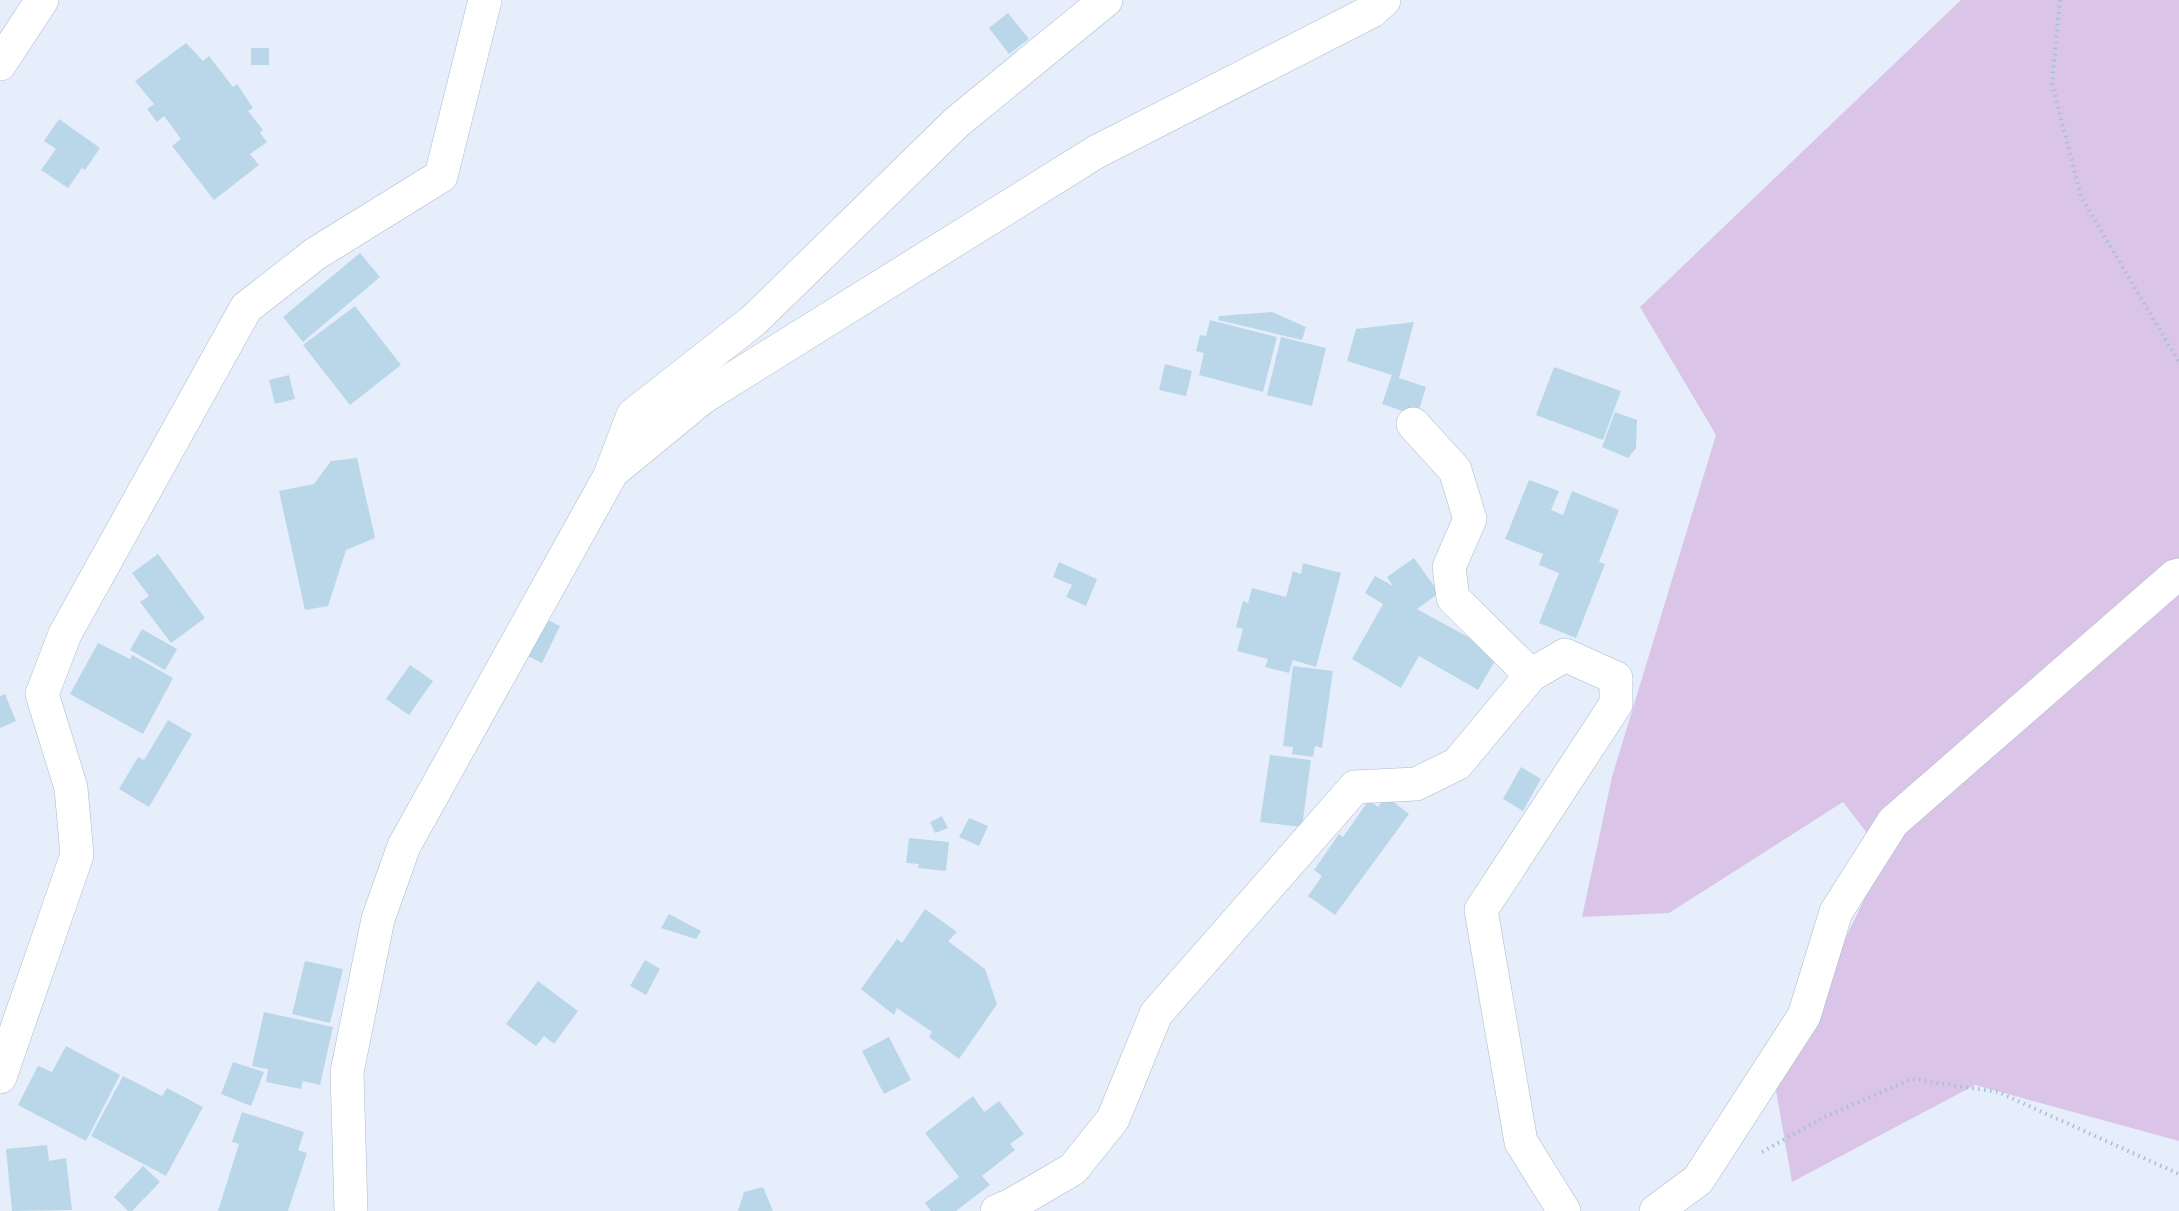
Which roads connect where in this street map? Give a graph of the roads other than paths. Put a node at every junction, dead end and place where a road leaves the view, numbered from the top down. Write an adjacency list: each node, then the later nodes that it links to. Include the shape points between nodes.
1 (42, 0): 5 (street)
2 (485, 0): 10 (street, via 441,176 315,254 246,308 65,634 42,694 72,788 77,855)
3 (1106, 0): 7 (street, via 957,123 754,321 633,415)
4 (1384, 0): 7 (street, via 1372,11 1096,152 702,398)
5 (0, 64)
6 (1413, 424): 9 (street, via 1455,470 1470,519 1449,567 1453,598)
7 (612, 472): 11 (street, via 404,846 378,919 347,1072)
8 (2179, 575): 14 (street, via 1893,822 1836,912 1804,1016 1698,1180)
9 (1532, 675): 12 (street, via 1457,764 1416,784 1355,788 1156,1014 1113,1119 1073,1169); 13 (street, via 1565,655 1616,678 1616,704 1481,910 1521,1142)
10 (2, 1066)
11 (351, 1211)
12 (997, 1211)
13 (1564, 1211)
14 (1656, 1211)

